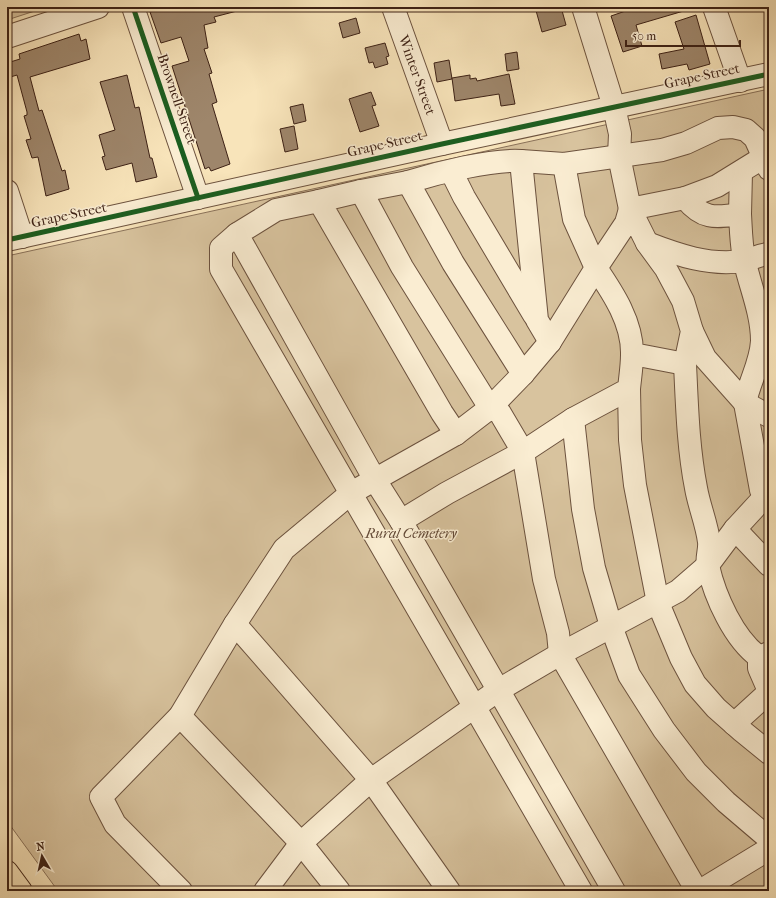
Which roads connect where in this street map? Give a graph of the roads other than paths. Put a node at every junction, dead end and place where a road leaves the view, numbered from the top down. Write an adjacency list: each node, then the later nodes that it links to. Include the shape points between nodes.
1 (98, 7): 6 (street)
2 (133, 7): 20 (street, Brownell Street)
3 (393, 7): 10 (street, Winter Street)
4 (583, 7): 9 (street)
5 (714, 7): 8 (street)
6 (7, 37)
7 (769, 74): 8 (street, Grape Street)
8 (740, 81): 9 (street, Grape Street)
9 (614, 108): 10 (street, Grape Street); 11 (street, via 620,134)
10 (442, 144): 20 (street, Grape Street)
11 (619, 156): 13 (street, via 662,150 686,143 718,128 732,127 746,130 755,138); 14 (street); 23 (street)
12 (521, 161): 14 (street); 15 (street, via 509,160); 31 (street)
13 (766, 163): 16 (street)
14 (564, 164): 30 (street, via 574,219)
15 (451, 171): 17 (street); 31 (street)
16 (741, 172): 21 (street, via 716,186); 24 (street)
17 (408, 182): 19 (street); 37 (street, via 453,262)
18 (7, 191): 26 (street)
19 (361, 191): 22 (street); 40 (street, via 402,267)
20 (198, 198): 26 (street, Grape Street)
21 (685, 198): 23 (street); 24 (street, via 693,208 704,214 717,217)
22 (319, 201): 25 (street, via 276,210); 43 (street)
23 (630, 209): 27 (street); 30 (street, via 626,223)
24 (740, 214): 29 (street)
25 (237, 234): 45 (street); 46 (street, via 221,248 221,268)
26 (14, 239)
27 (647, 243): 29 (street, via 704,262); 33 (street, via 666,269 683,301)
28 (769, 254): 29 (street)
29 (744, 261): 32 (street)
30 (596, 268): 34 (street); 35 (street, via 620,308 628,328)
31 (537, 320): 34 (street)
32 (765, 326): 39 (street, via 760,355)
33 (692, 331): 36 (street); 39 (street, via 705,358)
34 (550, 342): 37 (street)
35 (632, 354): 36 (street); 38 (street)
36 (685, 364): 50 (street, via 689,442 696,488 709,542)
37 (523, 374): 40 (street)
38 (629, 389): 42 (street); 52 (street, via 630,440 635,485)
39 (745, 403): 41 (street); 47 (street, via 761,490)
40 (490, 408): 43 (street); 44 (street, via 500,413)
41 (769, 416)
42 (573, 419): 44 (street); 54 (street, via 583,509 594,568)
43 (456, 434): 45 (street)
44 (523, 452): 48 (street); 55 (street, via 542,572 558,633)
45 (375, 480): 46 (street); 48 (street)
46 (351, 493): 53 (street, via 284,549); 59 (street)
47 (767, 496): 49 (street)
48 (401, 521): 57 (street)
49 (735, 529): 50 (street); 51 (street)
50 (708, 565): 52 (street, via 678,591); 56 (street, via 717,594 732,626 748,649)
51 (769, 565)
52 (658, 602): 54 (street); 61 (street, via 681,658 695,684)
53 (235, 624): 60 (street); 63 (street)
54 (611, 626): 55 (street); 64 (street, via 629,675 664,730 696,772)
55 (560, 654): 57 (street); 75 (street)
56 (764, 655): 58 (street, via 759,668)
57 (497, 691): 59 (street); 74 (street)
58 (769, 692): 61 (street)
59 (474, 706): 63 (street); 73 (street)
60 (180, 716): 65 (street); 69 (street, via 101,797 115,824)
61 (734, 724): 62 (street)
62 (769, 753)
63 (371, 780): 65 (street); 72 (street)
64 (769, 841)
65 (301, 843): 70 (street); 71 (street)
66 (769, 849): 76 (street)
67 (7, 872): 68 (main road)
68 (21, 891)
69 (181, 891)
70 (265, 891)
71 (339, 891)
72 (449, 891)
73 (581, 891)
74 (614, 891)
75 (697, 891)
76 (700, 891)

